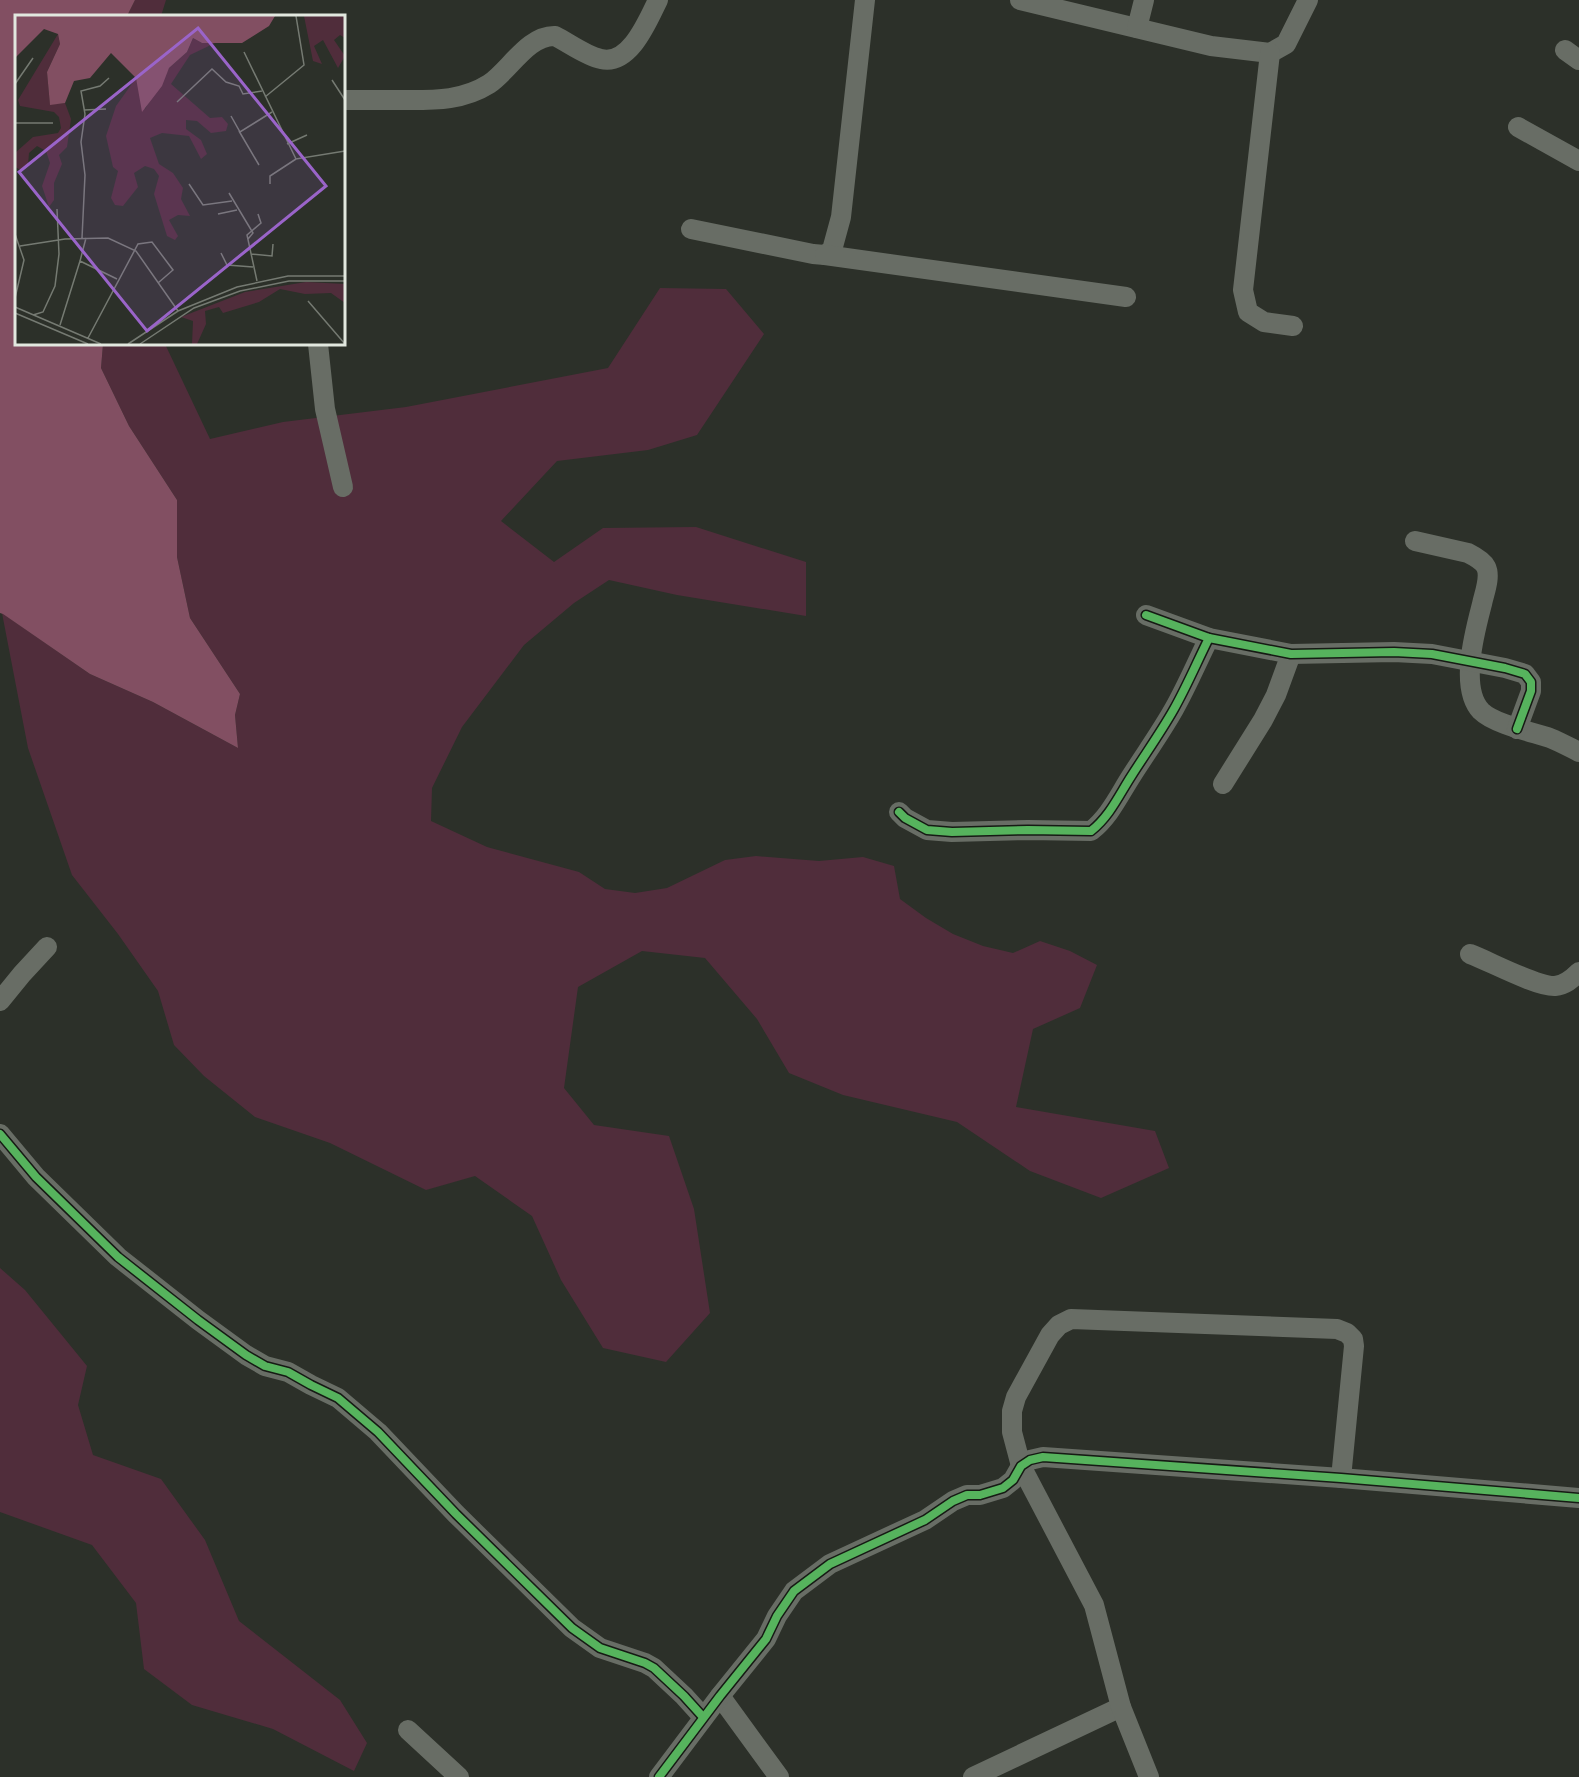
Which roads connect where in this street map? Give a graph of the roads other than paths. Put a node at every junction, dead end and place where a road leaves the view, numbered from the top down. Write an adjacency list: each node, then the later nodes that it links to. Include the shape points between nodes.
1 (658, 0): 8 (street, via 635,44 610,60 549,36 530,46 490,83 466,95 447,100)
2 (865, 0): 12 (street, via 841,216 832,250)
3 (1020, 0): 6 (street)
4 (1144, 0): 6 (street)
5 (1308, 0): 7 (street, via 1286,44)
6 (1137, 28): 7 (street, via 1211,46)
7 (1270, 53): 14 (street, via 1243,290 1248,312 1264,322)
8 (345, 100)
9 (1518, 127): 10 (street)
10 (1579, 161)
11 (690, 229): 12 (street)
12 (825, 255): 13 (street)
13 (1126, 297)
14 (1293, 326)
15 (318, 345): 16 (street, via 325,409)
16 (343, 488)
17 (1415, 541): 21 (street, via 1468,553 1486,567 1485,591)
18 (1146, 615): 19 (street)
19 (1209, 638): 20 (street); 25 (street, via 1173,712 1106,818 1092,831 927,830)
20 (1291, 654): 21 (street, via 1394,652); 24 (street, via 1263,720)
21 (1470, 661): 22 (street, via 1471,688 1477,706 1484,714); 22 (street, via 1525,674 1531,682)
22 (1517, 729): 23 (street)
23 (1579, 752)
24 (1223, 784)
25 (899, 812)
26 (48, 947): 29 (street)
27 (1470, 954): 28 (street, via 1542,984 1556,986)
28 (1579, 972)
29 (0, 1001)
30 (0, 1134): 36 (street, via 36,1177 118,1257 246,1355 338,1398 378,1432 572,1628 600,1648 654,1668)
31 (1021, 1466): 32 (street, via 1043,1457); 32 (street, via 1012,1432 1012,1411 1050,1335 1071,1319 1150,1321 1337,1329 1347,1333 1354,1346); 34 (street, via 1004,1488 953,1501 925,1520 830,1564 794,1591 766,1639); 35 (street, via 1094,1605)
32 (1341, 1478): 33 (street)
33 (1579, 1498)
34 (720, 1696): 36 (street); 40 (street)
35 (1121, 1707): 41 (street); 42 (street)
36 (703, 1718): 39 (street)
37 (408, 1730): 38 (street)
38 (459, 1777)
39 (659, 1777)
40 (779, 1777)
41 (973, 1777)
42 (1149, 1777)

